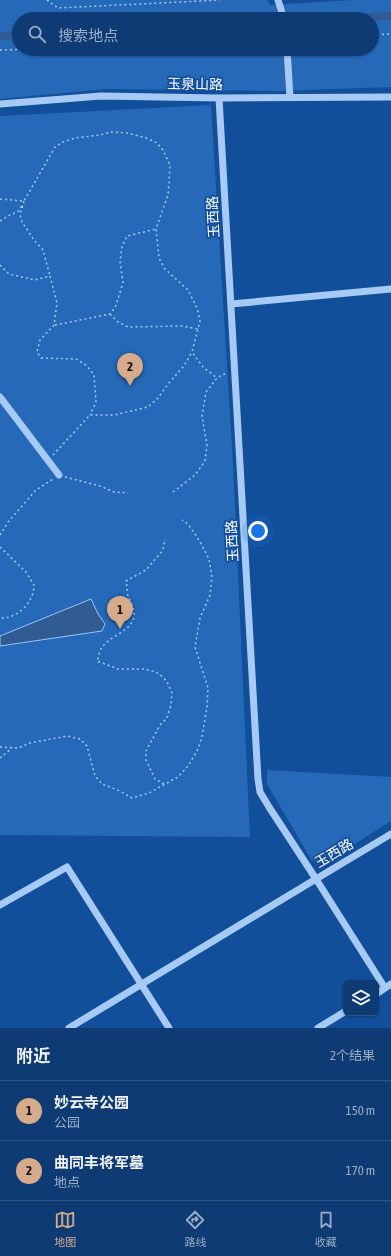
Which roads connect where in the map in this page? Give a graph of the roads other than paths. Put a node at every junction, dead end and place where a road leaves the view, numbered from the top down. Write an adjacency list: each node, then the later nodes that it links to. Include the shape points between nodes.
1 (278, 0): 2 (street)
2 (282, 12)
3 (287, 56): 6 (street)
4 (391, 97): 6 (street, 玉泉山路)
5 (220, 98): 6 (street, 玉泉山路); 7 (street, 玉泉山路, via 101,96); 9 (street, 玉西路)
6 (290, 98)
7 (0, 104)
8 (391, 289): 9 (street)
9 (231, 304): 13 (street, 玉西路, via 258,779 260,792)
10 (0, 397): 11 (street)
11 (59, 475)
12 (391, 834): 13 (street, 玉西路)
13 (316, 879): 15 (street); 16 (street)
14 (0, 905): 15 (street, via 67,867)
15 (141, 985): 19 (street); 20 (street)
16 (388, 986): 17 (street)
17 (379, 992)
18 (343, 1014): 21 (street)
19 (70, 1028)
20 (169, 1028)
21 (318, 1028)

